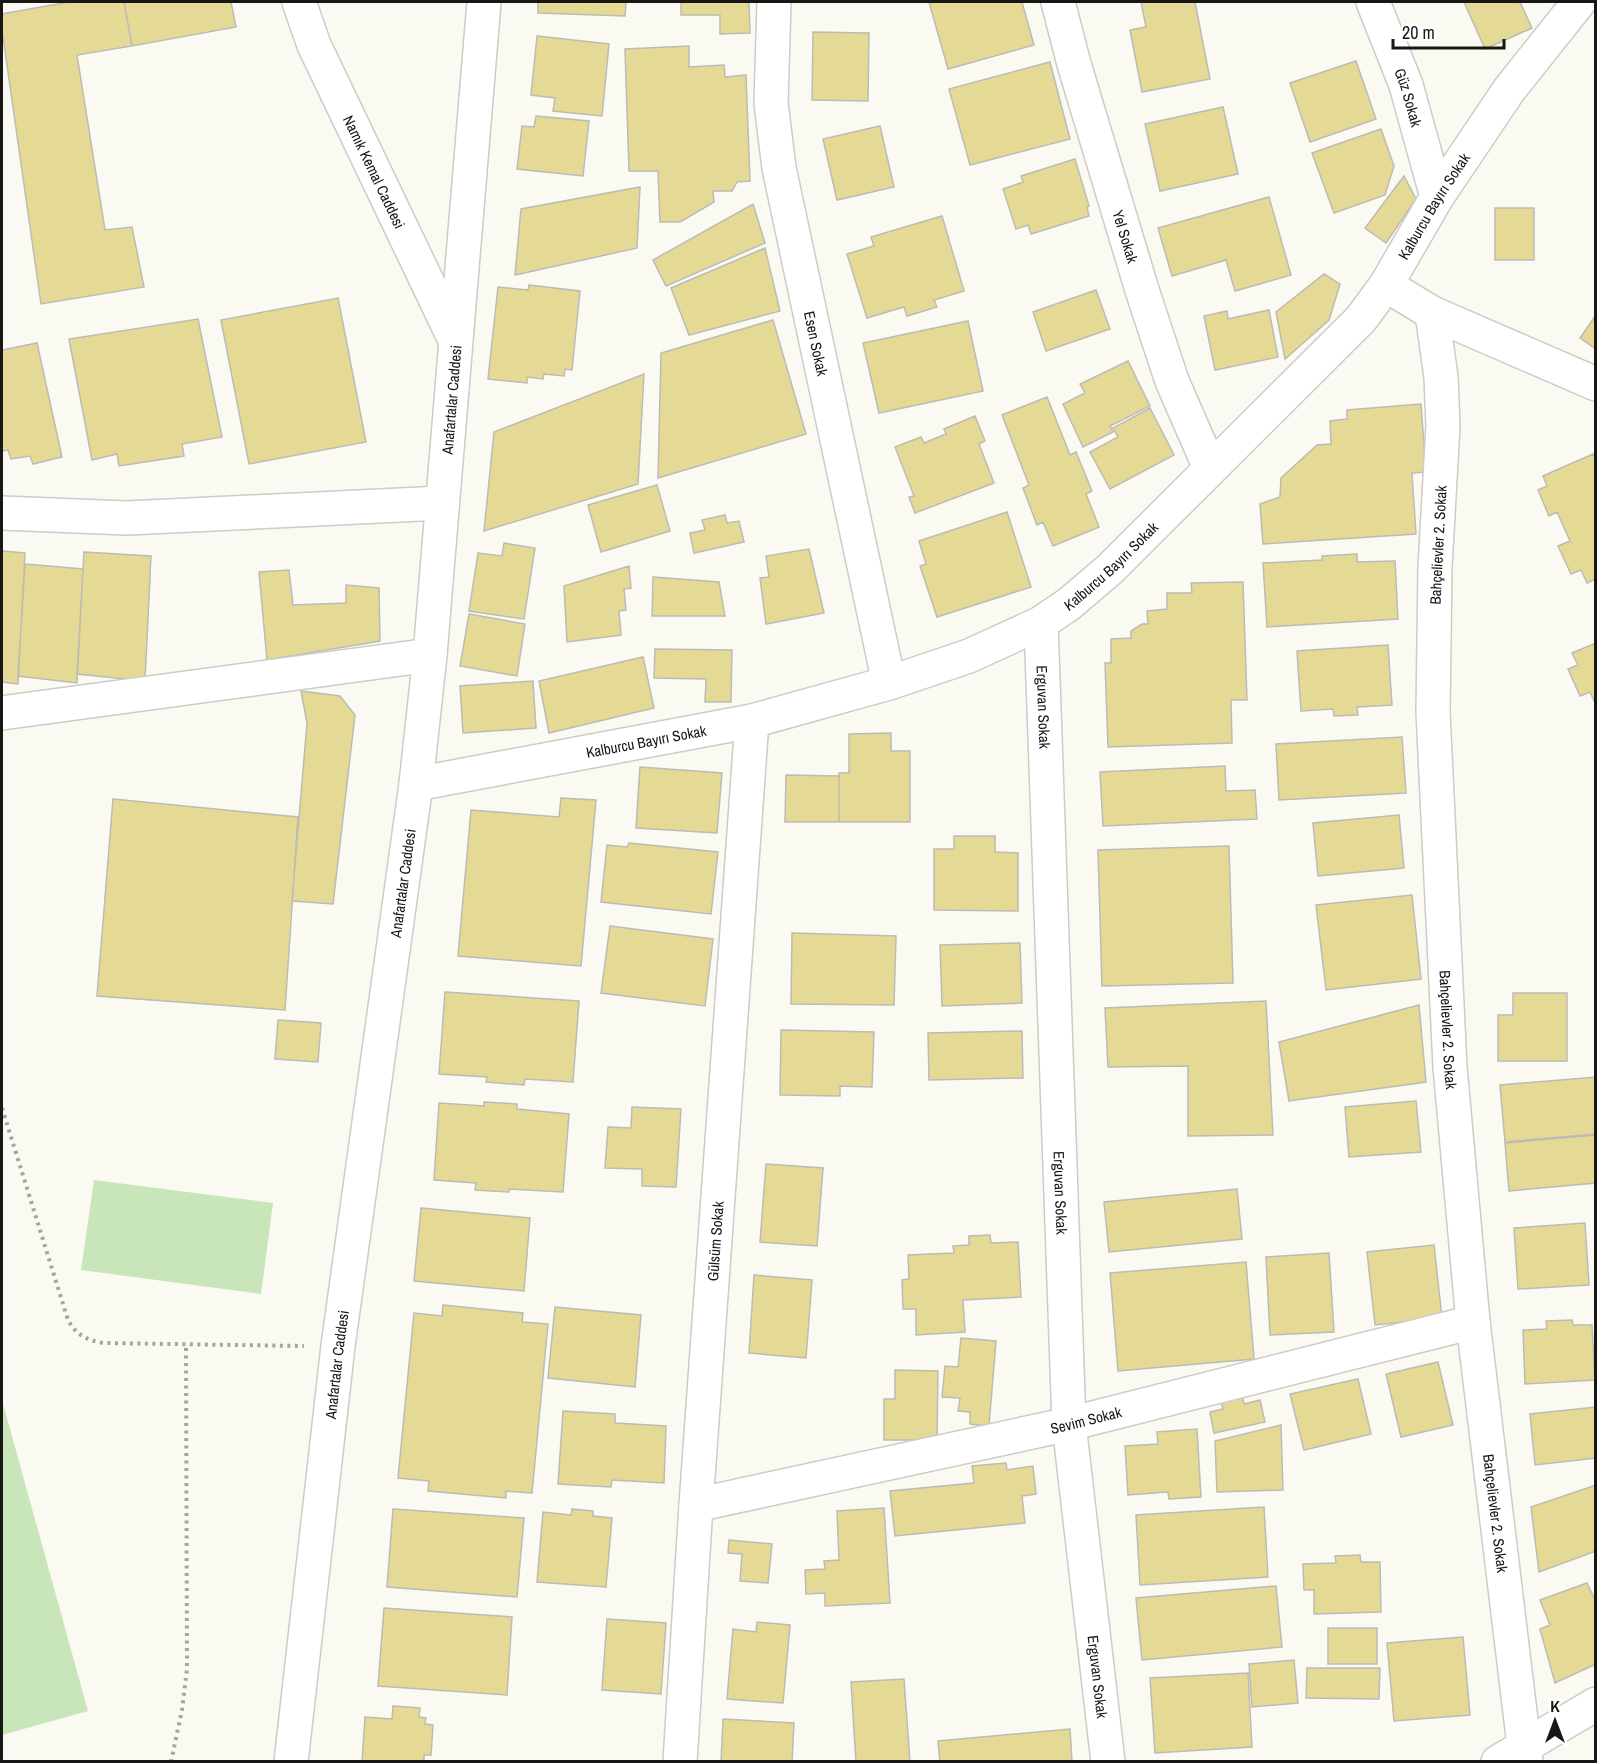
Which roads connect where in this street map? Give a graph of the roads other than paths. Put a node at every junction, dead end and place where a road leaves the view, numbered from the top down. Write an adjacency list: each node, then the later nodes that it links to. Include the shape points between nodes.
1 (299, 2): 10 (street, Namık Kemal Caddesi, via 315,45)
2 (484, 2): 10 (street, Anafartalar Caddesi)
3 (774, 2): 18 (street, Esen Sokak, via 771,103 779,168)
4 (1058, 2): 13 (street, Yel Sokak, via 1142,290 1172,381)
5 (1373, 2): 7 (street, Güz Sokak, via 1406,85)
6 (1579, 2): 7 (street, Kalburcu Bayırı Sokak, via 1509,90)
7 (1437, 197): 8 (street, Kalburcu Bayırı Sokak)
8 (1386, 285): 9 (street); 13 (street, Kalburcu Bayırı Sokak, via 1330,352)
9 (1432, 313): 11 (street); 22 (street, Bahçelievler 2. Sokak, via 1443,426 1435,567 1433,723 1450,1067)
10 (455, 340): 14 (street, Anafartalar Caddesi)
11 (1590, 381): 12 (street)
12 (1596, 413)
13 (1210, 468): 16 (street, Kalburcu Bayırı Sokak, via 1110,569)
14 (442, 503): 15 (street, via 128,519); 17 (street, Anafartalar Caddesi)
15 (2, 513)
16 (1041, 623): 18 (street, Kalburcu Bayırı Sokak, via 969,656); 23 (street, Erguvan Sokak)
17 (430, 655): 19 (street); 21 (street, Anafartalar Caddesi)
18 (889, 683): 20 (street, Kalburcu Bayırı Sokak)
19 (2, 713)
20 (752, 722): 21 (street, Kalburcu Bayırı Sokak); 24 (street, Gülsüm Sokak)
21 (416, 784): 27 (street, Anafartalar Caddesi, via 338,1346)
22 (1473, 1322): 23 (street, Sevim Sokak); 26 (street, Bahçelievler 2. Sokak)
23 (1069, 1424): 24 (street, Sevim Sokak); 29 (street, Erguvan Sokak)
24 (696, 1505): 28 (street, Gülsüm Sokak)
25 (1596, 1704): 26 (street)
26 (1516, 1756)
27 (291, 1761)
28 (680, 1761)
29 (1108, 1761)

